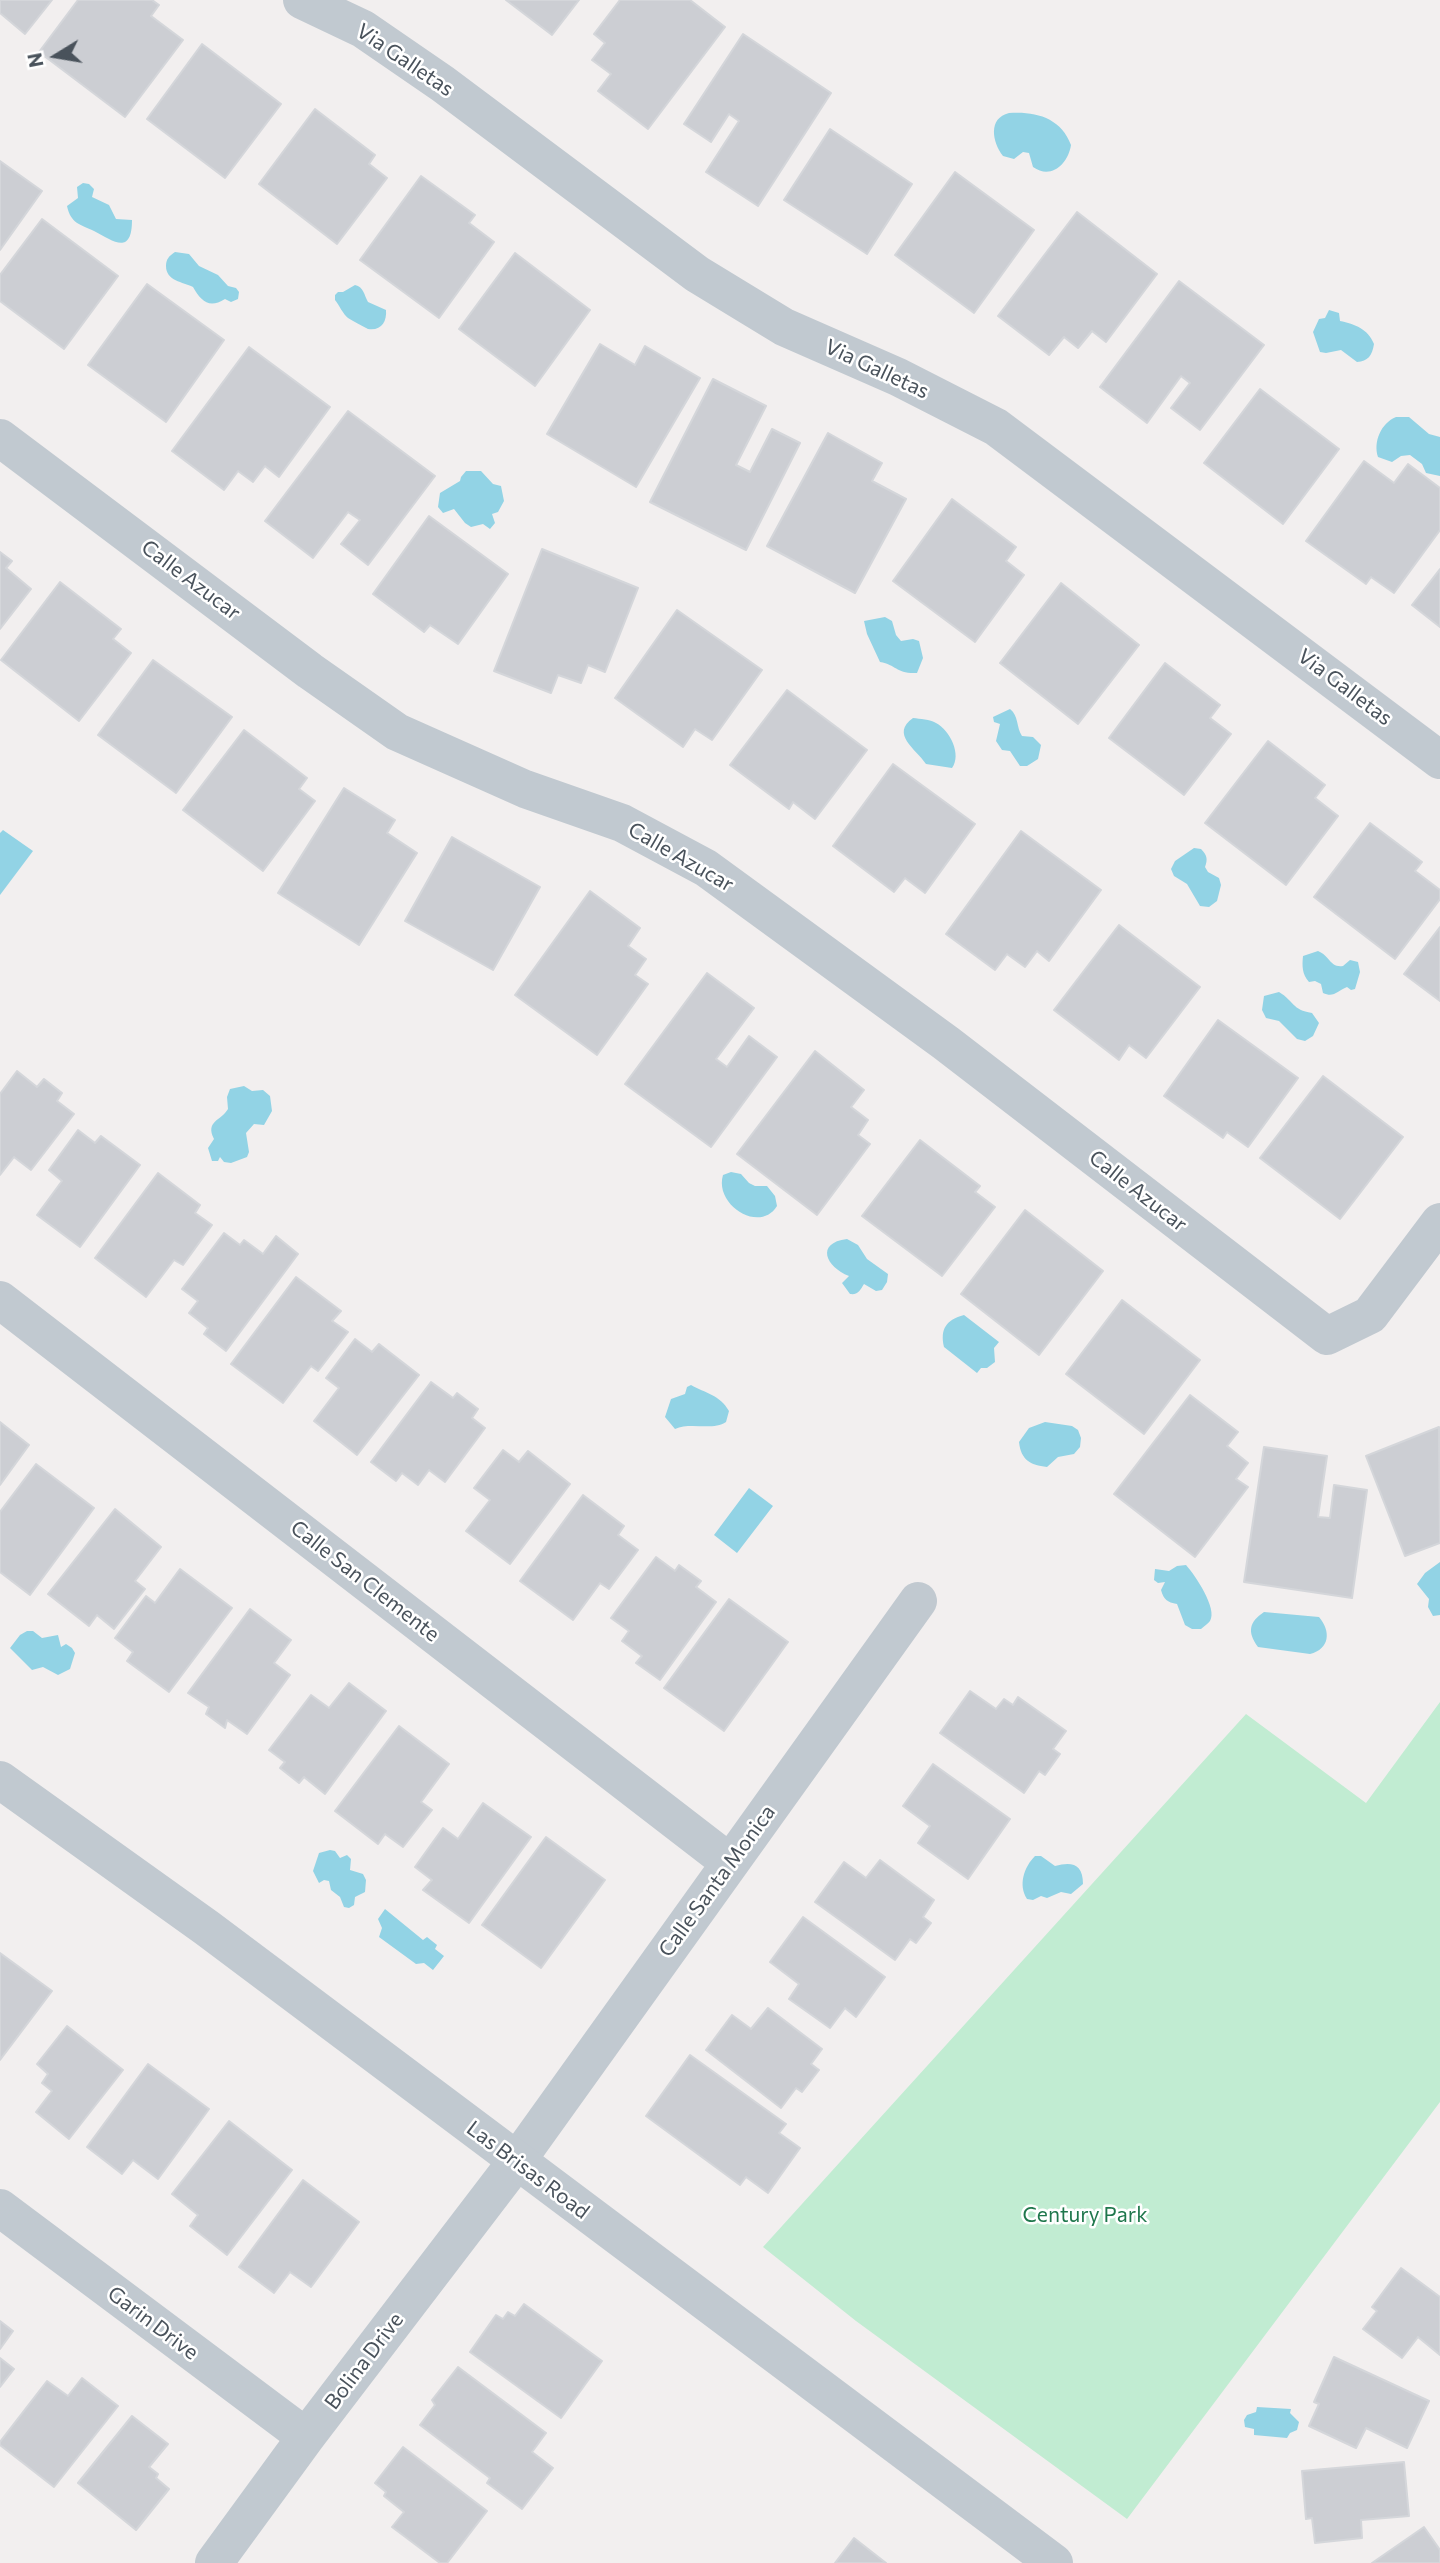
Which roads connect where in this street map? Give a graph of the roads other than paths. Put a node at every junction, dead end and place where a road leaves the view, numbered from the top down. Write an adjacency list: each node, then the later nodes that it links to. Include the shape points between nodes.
1 (302, 0): 3 (street, Via Galletas, via 363,29 443,84 697,274 784,327 996,427)
2 (0, 438): 4 (street, Calle Azucar, via 397,732 525,789 622,823 706,868 935,1035 1327,1336 1370,1315)
3 (1440, 760)
4 (1440, 1222)
5 (0, 1300): 8 (street, Calle San Clemente)
6 (918, 1601): 8 (street, Calle Santa Monica)
7 (0, 1780): 9 (street, Las Brisas Road, via 207,1928)
8 (729, 1863): 9 (street, Calle Santa Monica)
9 (516, 2162): 11 (street, Bolina Drive); 13 (street, Las Brisas Road)
10 (0, 2208): 11 (street, Garin Drive)
11 (306, 2437): 12 (street, Bolina Drive)
12 (214, 2563)
13 (1054, 2563)

